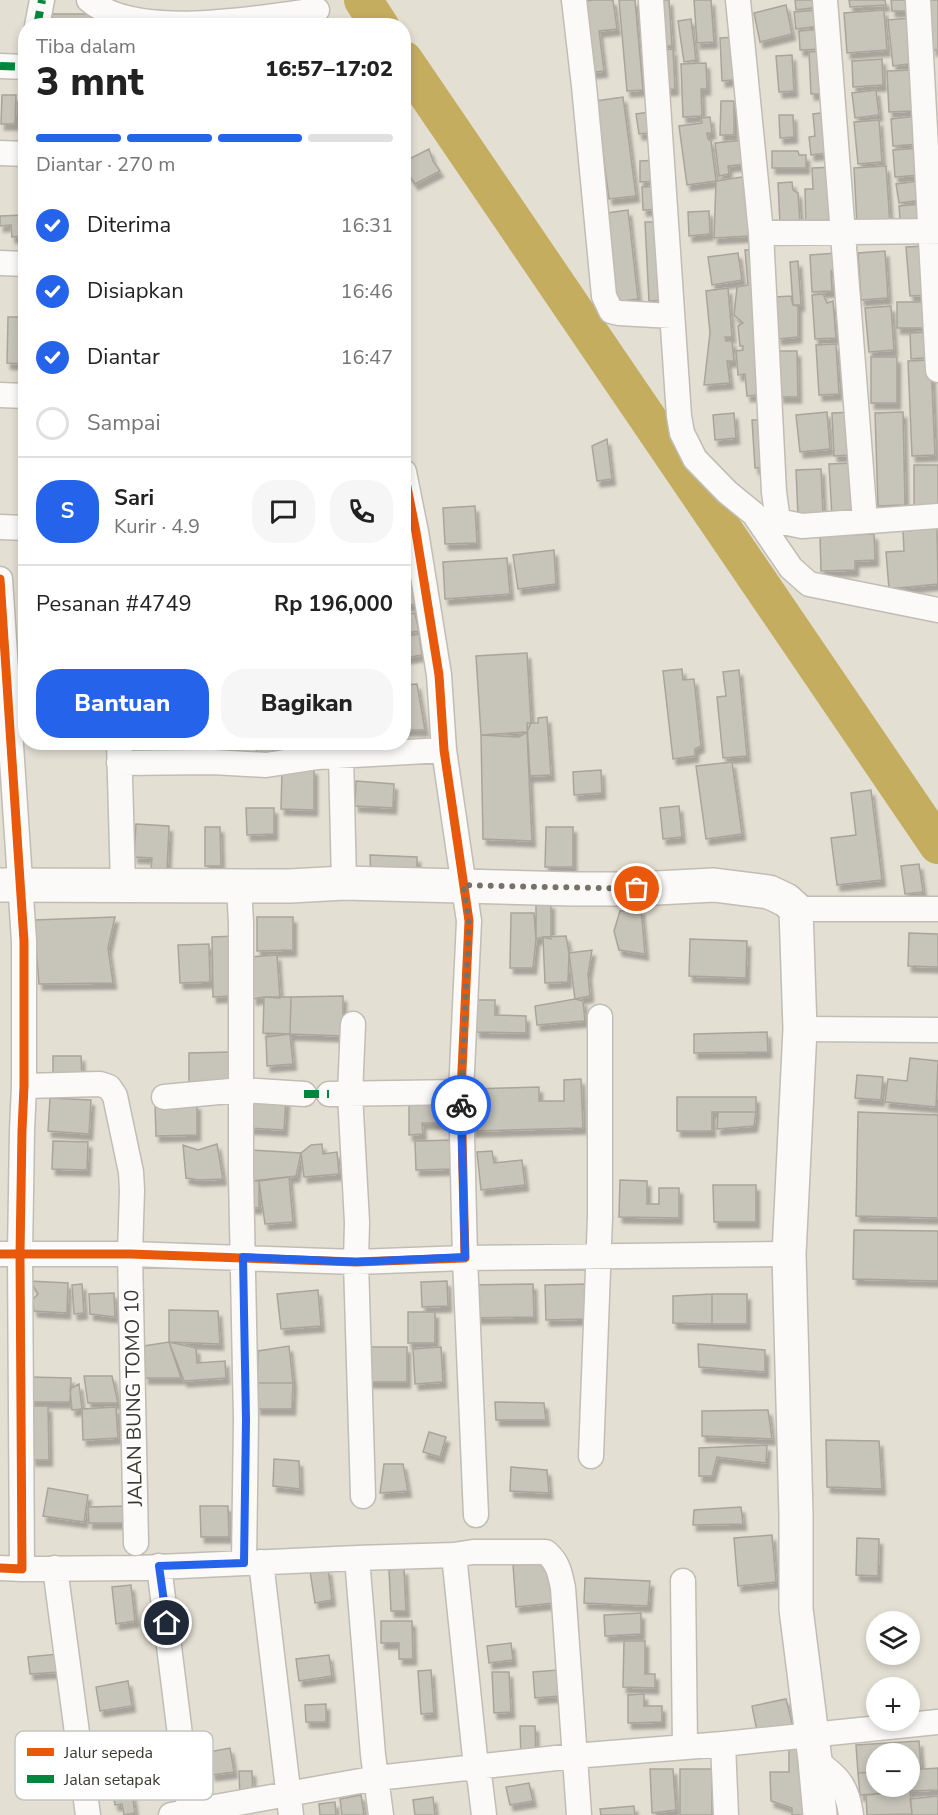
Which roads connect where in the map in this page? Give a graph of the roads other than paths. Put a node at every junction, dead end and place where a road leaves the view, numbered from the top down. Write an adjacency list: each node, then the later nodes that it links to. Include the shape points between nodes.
1 (42, 0): 9 (street)
2 (89, 0): 10 (street)
3 (574, 0): 21 (street, via 604,296 610,311 620,314)
4 (651, 0): 21 (street)
5 (738, 0): 18 (street)
6 (825, 0): 16 (street)
7 (918, 0): 17 (street)
8 (318, 9): 11 (street)
9 (39, 18)
10 (131, 18)
11 (262, 18)
12 (0, 66): 13 (street)
13 (18, 67)
14 (0, 153): 15 (street)
15 (18, 154)
16 (842, 231): 17 (street); 18 (street); 28 (street)
17 (935, 231): 22 (street)
18 (761, 233): 29 (street)
19 (0, 263): 20 (street)
20 (18, 264)
21 (672, 316): 26 (street, via 680,427 687,445 727,492)
22 (938, 370)
23 (0, 395): 24 (street)
24 (18, 396)
25 (411, 507): 34 (street, via 439,675)
26 (754, 513): 29 (street); 33 (street, via 791,568 809,584)
27 (938, 516): 28 (street)
28 (865, 520): 29 (street, via 802,526)
29 (778, 521)
30 (0, 526): 31 (street)
31 (18, 527)
32 (0, 579): 40 (street)
33 (938, 610)
34 (444, 750): 36 (street); 42 (street)
35 (211, 752): 36 (street, via 266,765); 37 (street)
36 (325, 752): 38 (street)
37 (119, 753): 39 (street)
38 (345, 883): 41 (main road); 42 (main road)
39 (123, 884): 40 (main road); 41 (main road)
40 (10, 885): 49 (street, via 24,940)
41 (239, 885): 50 (street)
42 (463, 885): 43 (main road, via 637,889 714,885 769,892); 51 (street, via 469,921)
43 (796, 909): 44 (street); 47 (main road)
44 (938, 909)
45 (600, 1017): 60 (street)
46 (353, 1024): 53 (street)
47 (800, 1029): 48 (street); 57 (main road)
48 (938, 1030)
49 (24, 1086): 55 (street); 56 (street, JALAN BUNG TOMO 10, via 100,1084 113,1091 131,1172)
50 (241, 1090): 52 (street); 54 (street); 58 (street)
51 (461, 1092): 53 (street); 59 (street)
52 (304, 1094)
53 (339, 1094): 61 (street, via 357,1222)
54 (164, 1097)
55 (10, 1254): 56 (street); 71 (street)
56 (130, 1254): 58 (street); 65 (street, JALAN BUNG TOMO 10)
57 (789, 1254): 60 (street); 78 (main road, via 796,1609)
58 (243, 1257): 61 (street); 68 (street)
59 (465, 1257): 60 (street); 61 (street); 64 (street)
60 (599, 1257): 62 (street)
61 (356, 1262): 63 (street)
62 (591, 1456)
63 (363, 1496)
64 (476, 1515)
65 (136, 1543)
66 (454, 1555): 67 (street); 79 (street, via 538,1551 554,1558 563,1588); 80 (street)
67 (357, 1557): 68 (street); 81 (street)
68 (252, 1563): 69 (street); 83 (street)
69 (159, 1566): 70 (street); 75 (street)
70 (55, 1568): 71 (street); 74 (street)
71 (11, 1569)
72 (683, 1581): 77 (street)
73 (938, 1722): 78 (street)
74 (77, 1731)
75 (175, 1731)
76 (723, 1744): 77 (street); 78 (street); 89 (street)
77 (685, 1747): 79 (street)
78 (813, 1747): 90 (main road); 91 (street, via 838,1777)
79 (574, 1756): 80 (street); 88 (street)
80 (476, 1767): 81 (street); 87 (street)
81 (377, 1778): 83 (street); 86 (street)
82 (86, 1800): 85 (street)
83 (290, 1805): 84 (street)
84 (183, 1814)
85 (88, 1815)
86 (381, 1815)
87 (484, 1815)
88 (579, 1815)
89 (726, 1815)
90 (820, 1815)
91 (851, 1815)

